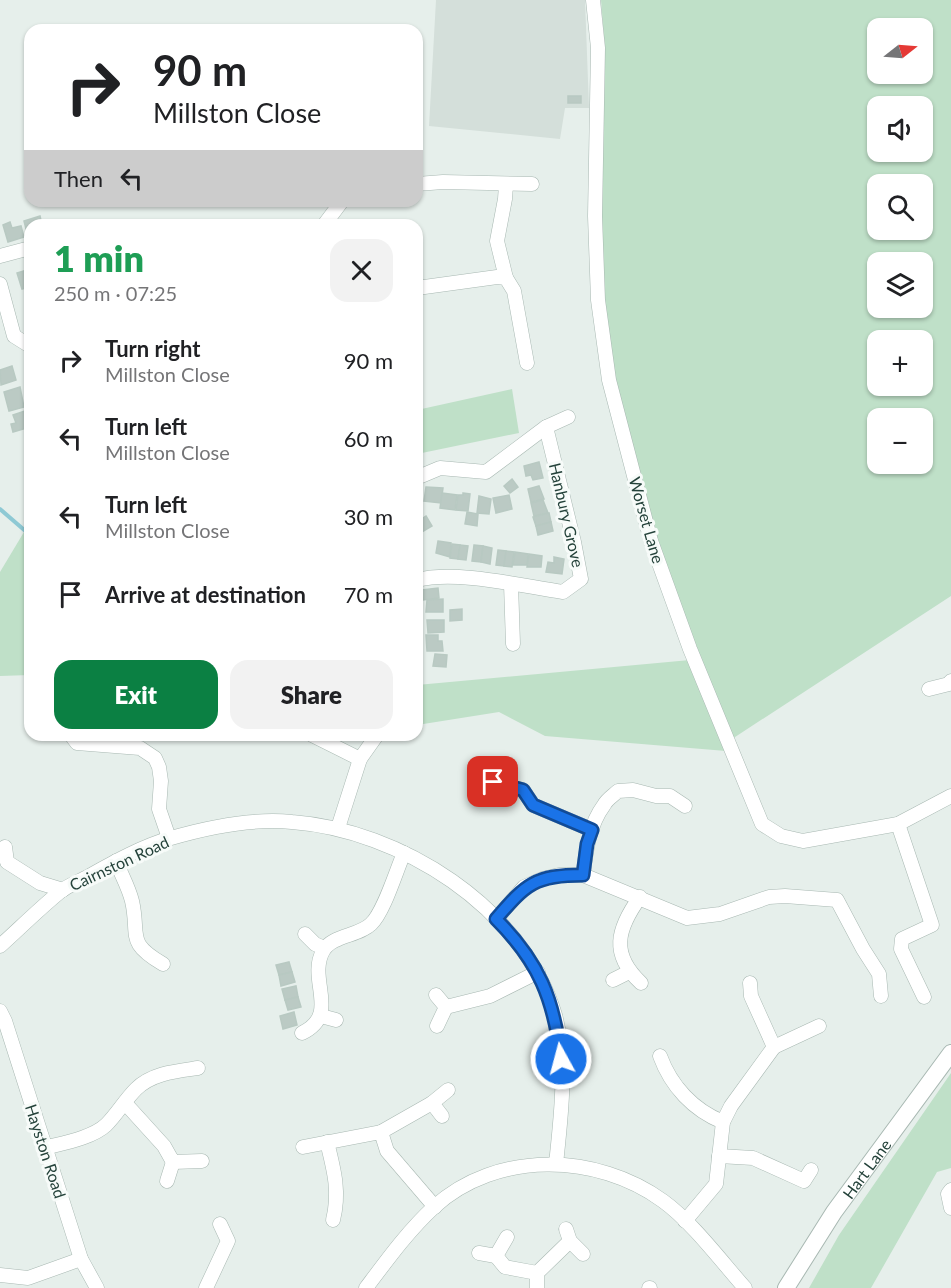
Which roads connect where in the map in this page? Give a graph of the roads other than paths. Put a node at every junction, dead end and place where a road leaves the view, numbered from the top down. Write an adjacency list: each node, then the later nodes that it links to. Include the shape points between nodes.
1 (593, 0): 28 (street, Worset Lane, via 598,48 598,300 609,380 651,541 690,649 762,824 781,836 803,841)
2 (423, 184): 4 (street)
3 (532, 184): 4 (street)
4 (506, 185): 7 (street, via 497,241)
5 (24, 250): 6 (street)
6 (0, 256)
7 (506, 278): 9 (street); 12 (street, via 514,291)
8 (0, 284): 10 (street)
9 (423, 287)
10 (6, 329): 11 (street)
11 (24, 342)
12 (527, 363)
13 (568, 417): 14 (street)
14 (546, 427): 15 (street, via 486,472 440,468); 17 (street, Hanbury Grove, via 581,579 563,592)
15 (423, 476)
16 (423, 579): 17 (street, Hanbury Grove)
17 (511, 584): 18 (street)
18 (513, 644)
19 (950, 685): 20 (street)
20 (929, 689)
21 (89, 741): 31 (street, via 140,748 155,758 159,767 159,809)
22 (324, 741): 24 (street)
23 (373, 741): 24 (street)
24 (360, 759): 29 (street)
25 (478, 784): 30 (street, via 492,776 523,790 533,805)
26 (951, 796): 28 (street, Worset Lane)
27 (685, 806): 30 (street, via 672,790 656,796 618,791 604,804)
28 (898, 824): 50 (street, via 932,925 902,939 901,944)
29 (338, 828): 31 (street, Cairnston Road, via 291,821 256,822); 33 (street, Cairnston Road)
30 (592, 830): 35 (street)
31 (169, 838): 34 (street, Cairnston Road)
32 (5, 847): 36 (street, via 7,862 40,883)
33 (404, 853): 38 (street, Cairnston Road, via 458,886); 41 (street, via 377,918 368,927)
34 (116, 861): 36 (street, Cairnston Road); 42 (street, via 132,901 134,934 144,953)
35 (583, 875): 37 (street); 38 (street, via 559,875 524,887)
36 (63, 890): 40 (street, Cairnston Road)
37 (640, 897): 44 (street, via 620,934 621,955); 49 (street, via 687,918 720,914 769,897 837,900 863,949 885,971)
38 (496, 919): 43 (street, Cairnston Road)
39 (305, 934): 41 (street)
40 (0, 946)
41 (324, 948): 53 (street, via 317,966)
42 (163, 964)
43 (538, 972): 51 (street, via 490,996); 74 (street, Cairnston Road, via 558,1032 561,1093)
44 (629, 972): 45 (street); 46 (street)
45 (613, 980)
46 (641, 983)
47 (750, 983): 58 (street, via 751,996)
48 (436, 995): 51 (street)
49 (881, 996)
50 (924, 998)
51 (446, 1008): 55 (street)
52 (0, 1011): 70 (street, Hayston Road)
53 (321, 1016): 54 (street); 57 (street, via 312,1029)
54 (336, 1020)
55 (437, 1026)
56 (819, 1026): 58 (street)
57 (302, 1034)
58 (774, 1047): 66 (street)
59 (951, 1053): 95 (street, Hart Lane, via 834,1212)
60 (660, 1056): 66 (street, via 660,1076 703,1113)
61 (198, 1068): 63 (street, via 155,1077 137,1088)
62 (448, 1090): 64 (street)
63 (125, 1102): 70 (street, via 105,1126 74,1141); 73 (street)
64 (432, 1103): 65 (street); 67 (street)
65 (442, 1116)
66 (723, 1122): 71 (street)
67 (381, 1132): 68 (street); 78 (street, via 387,1151)
68 (327, 1142): 69 (street); 80 (street, via 344,1203)
69 (303, 1147)
70 (44, 1148): 87 (street, Hayston Road)
71 (719, 1156): 75 (street, via 753,1158); 81 (street, via 716,1184)
72 (202, 1161): 73 (street)
73 (173, 1162): 76 (street)
74 (556, 1164): 78 (street, via 533,1164 486,1176); 81 (street, via 585,1167 635,1184)
75 (805, 1180)
76 (167, 1181)
77 (951, 1190): 79 (street)
78 (435, 1207): 92 (street)
79 (951, 1208)
80 (333, 1220)
81 (685, 1221): 94 (street)
82 (220, 1224): 91 (street, via 228,1241)
83 (507, 1237): 86 (street)
84 (479, 1253): 86 (street)
85 (583, 1254): 88 (street, via 568,1235)
86 (496, 1256): 88 (street, via 505,1267)
87 (81, 1259): 89 (street, via 28,1278); 90 (street, Hayston Road)
88 (537, 1273): 93 (street)
89 (0, 1275)
90 (97, 1288)
91 (206, 1288)
92 (366, 1288)
93 (537, 1288)
94 (745, 1288)
95 (786, 1288)

